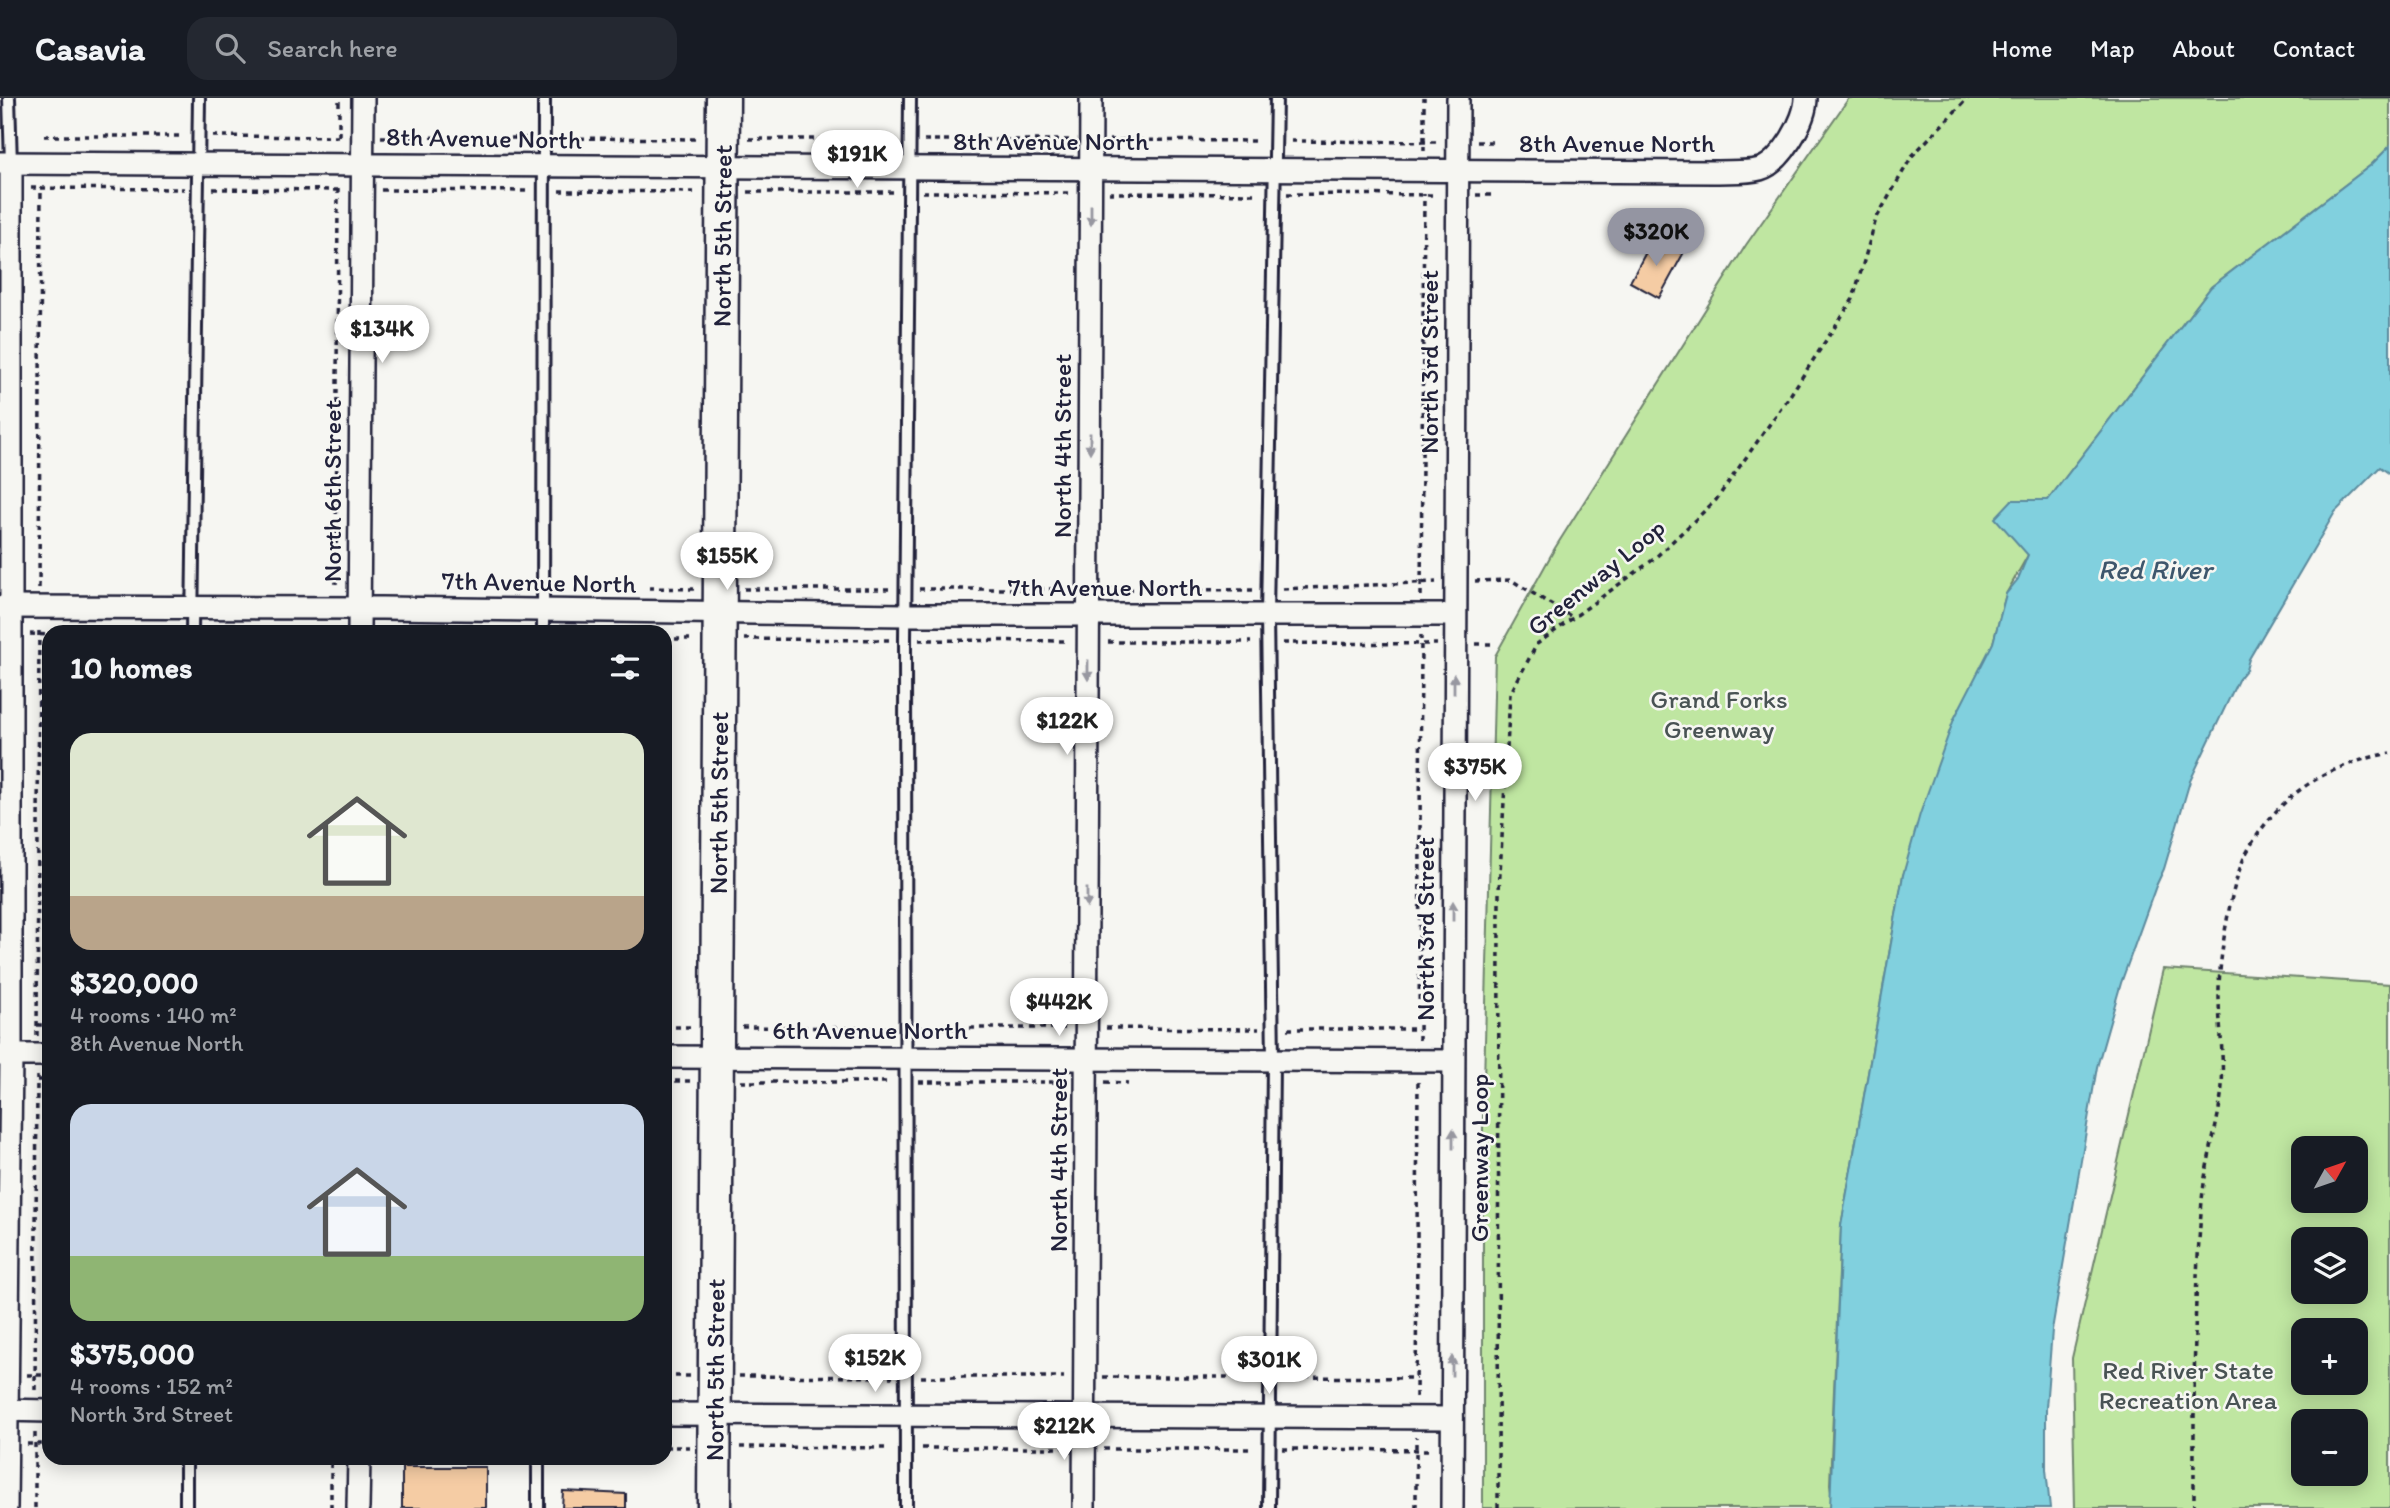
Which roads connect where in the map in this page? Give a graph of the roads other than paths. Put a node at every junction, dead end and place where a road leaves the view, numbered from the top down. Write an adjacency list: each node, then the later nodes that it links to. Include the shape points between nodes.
1 (9, 98): 12 (lane)
2 (199, 98): 13 (lane)
3 (363, 98): 14 (street, North 6th Street)
4 (544, 98): 15 (lane)
5 (723, 98): 11 (main road, North 5th Street)
6 (910, 98): 16 (lane)
7 (1091, 98): 17 (street, North 4th Street)
8 (1276, 98): 18 (lane)
9 (1458, 98): 19 (street, North 3rd Street)
10 (1806, 98): 19 (street, 8th Avenue North, via 1806,110 1788,146 1762,169)
11 (723, 154): 15 (street, 8th Avenue North); 16 (street, 8th Avenue North); 23 (main road, North 5th Street)
12 (5, 163): 13 (street, 8th Avenue North); 20 (street)
13 (198, 164): 14 (street, 8th Avenue North); 21 (lane)
14 (362, 164): 15 (street, 8th Avenue North); 22 (street, North 6th Street)
15 (543, 166): 28 (lane)
16 (910, 169): 17 (street, 8th Avenue North); 24 (lane)
17 (1091, 169): 18 (street, 8th Avenue North); 25 (street, North 4th Street, one-way to 25)
18 (1275, 170): 19 (street, 8th Avenue North); 26 (lane)
19 (1458, 171): 27 (street, North 3rd Street)
20 (6, 607): 21 (street, 7th Avenue North); 31 (street)
21 (192, 608): 22 (street, 7th Avenue North); 29 (lane)
22 (359, 608): 28 (street, 7th Avenue North); 30 (street, North 6th Street)
23 (720, 613): 24 (street, 7th Avenue North); 28 (street, 7th Avenue North); 33 (main road, North 5th Street)
24 (905, 615): 25 (street, 7th Avenue North); 35 (lane)
25 (1089, 615): 26 (street, 7th Avenue North); 36 (street, North 4th Street, one-way to 36)
26 (1267, 615): 27 (street, 7th Avenue North); 37 (lane)
27 (1455, 615): 38 (street, North 3rd Street, one-way to 27)
28 (543, 621)
29 (192, 625)
30 (359, 625)
31 (6, 1055): 32 (street); 39 (street)
32 (42, 1055)
33 (719, 1055): 34 (street, 6th Avenue North); 35 (street, 6th Avenue North); 42 (main road, North 5th Street)
34 (672, 1057)
35 (906, 1058): 36 (street, 6th Avenue North); 43 (lane)
36 (1086, 1059): 37 (street, 6th Avenue North); 44 (street, North 4th Street)
37 (1273, 1060): 38 (street, 6th Avenue North); 45 (lane)
38 (1453, 1061): 46 (street, North 3rd Street, one-way to 38)
39 (3, 1410): 40 (street); 50 (street)
40 (42, 1410)
41 (672, 1414): 42 (street)
42 (715, 1415): 43 (street); 54 (main road, North 5th Street)
43 (906, 1415): 44 (street); 55 (lane)
44 (1085, 1416): 45 (street); 56 (street, North 4th Street)
45 (1270, 1417): 46 (street); 57 (lane)
46 (1452, 1418): 58 (street, North 3rd Street)
47 (186, 1465): 51 (lane)
48 (359, 1465): 52 (street)
49 (538, 1465): 53 (lane)
50 (6, 1508)
51 (186, 1508)
52 (358, 1508)
53 (538, 1508)
54 (715, 1508)
55 (906, 1508)
56 (1084, 1508)
57 (1269, 1508)
58 (1452, 1508)

